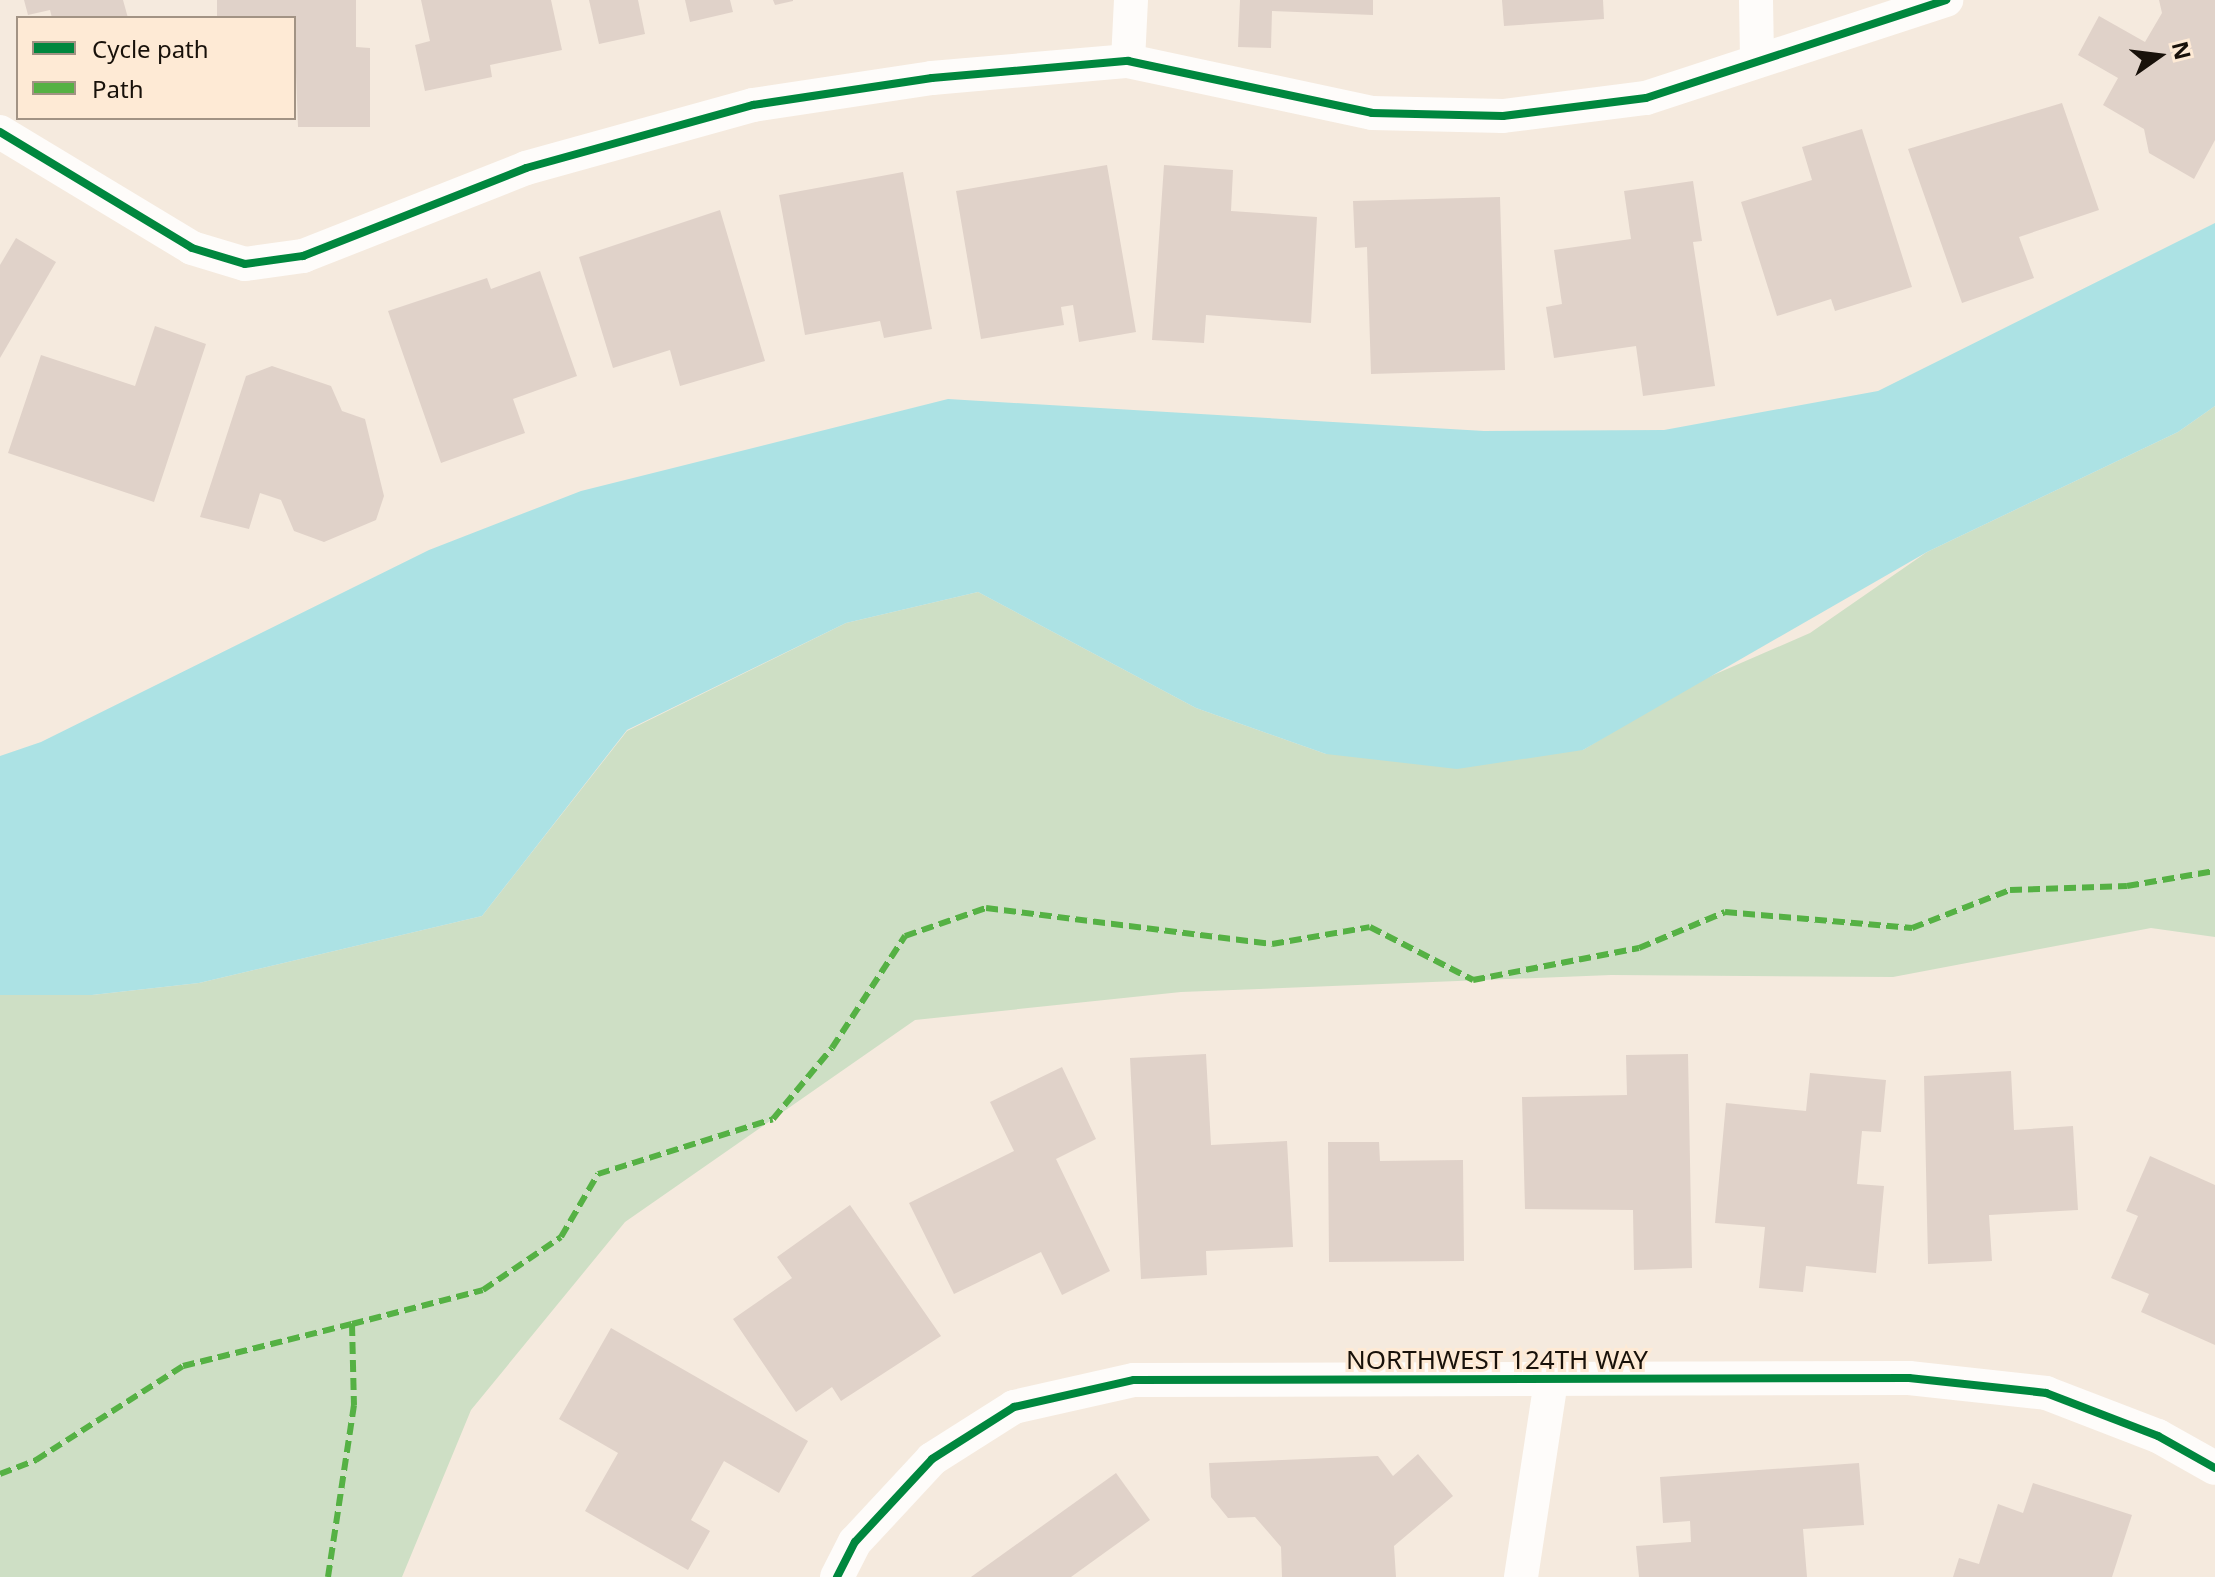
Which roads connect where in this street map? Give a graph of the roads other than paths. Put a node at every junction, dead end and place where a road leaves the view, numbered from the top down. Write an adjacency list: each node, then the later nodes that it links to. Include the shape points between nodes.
1 (1131, 0): 5 (street)
2 (1756, 0): 4 (street)
3 (1946, 0): 4 (street)
4 (1757, 57): 5 (street, via 1646,98 1503,116 1372,113)
5 (1128, 61): 6 (street, via 932,78 753,105 526,168 303,256 245,264 192,248)
6 (0, 132)
7 (1551, 1380): 8 (street, NORTHWEST 124TH WAY, via 1909,1378 2046,1393 2158,1436); 9 (street, NORTHWEST 124TH WAY, via 1134,1380 1014,1407 932,1459 855,1542); 10 (street)
8 (2215, 1468)
9 (837, 1577)
10 (1521, 1577)

